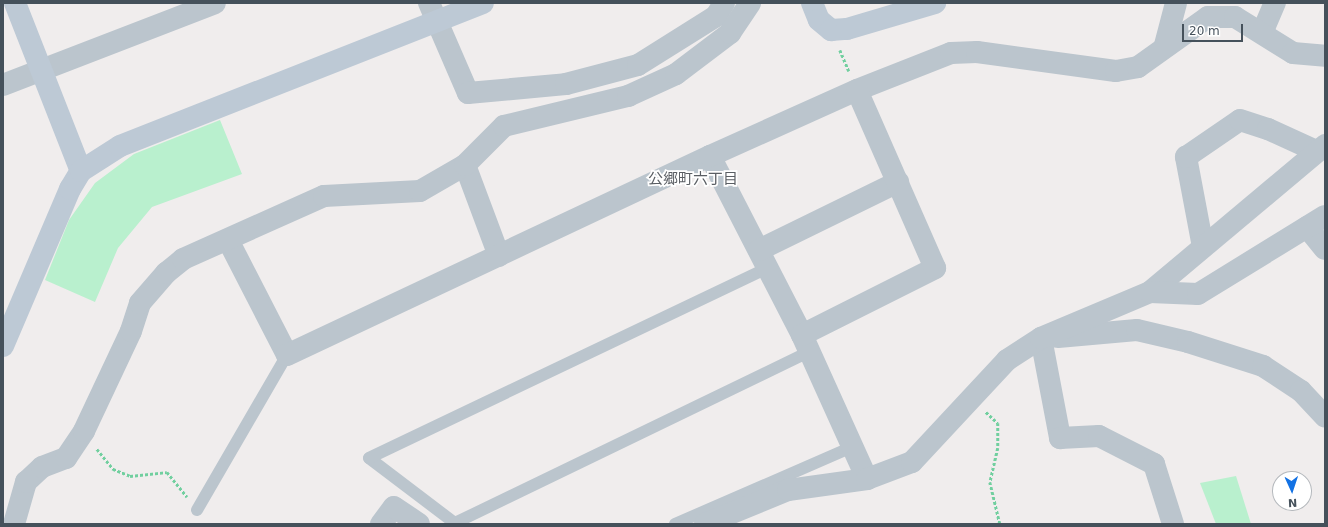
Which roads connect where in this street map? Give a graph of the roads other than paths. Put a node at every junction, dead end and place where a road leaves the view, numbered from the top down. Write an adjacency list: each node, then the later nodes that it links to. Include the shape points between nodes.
1 (15, 3): 14 (street)
2 (215, 3): 14 (street)
3 (482, 3): 10 (street)
4 (724, 3): 10 (street, via 716,16 638,65 566,84 468,93)
5 (750, 3): 19 (street, via 730,33 676,74 628,96 504,126)
6 (812, 3): 7 (street, via 819,20 831,30 847,29)
7 (936, 3)
8 (1176, 3): 12 (street)
9 (1275, 3): 11 (street)
10 (433, 12): 20 (street, via 120,146)
11 (1262, 33): 12 (street, via 1235,17 1208,17); 13 (street, via 1293,53)
12 (1165, 45): 16 (street, via 1138,67 1116,71 977,52 951,53)
13 (1325, 56)
14 (40, 70): 15 (street); 20 (street)
15 (3, 86)
16 (857, 90): 18 (street); 21 (street)
17 (1320, 148): 24 (street); 24 (street, via 1240,120 1186,157)
18 (710, 156): 26 (street); 27 (street)
19 (465, 165): 23 (street, via 420,190 324,196); 26 (street)
20 (81, 171): 31 (street, via 70,189)
21 (898, 182): 27 (street); 30 (street, via 935,268)
22 (1316, 221): 25 (street); 28 (street, via 1198,294)
23 (228, 240): 32 (street); 39 (street, via 183,259 166,273 140,303 84,431 66,458 42,467 26,482)
24 (1202, 247): 28 (street)
25 (1325, 249)
26 (499, 256): 32 (street)
27 (764, 259): 30 (street); 38 (lane, via 368,458)
28 (1150, 292): 29 (street)
29 (1041, 338): 33 (street, via 1137,330 1188,342 1263,366 1300,392); 35 (street, via 1007,360 912,462); 44 (street, via 1060,438 1098,436 1154,464)
30 (806, 343): 34 (street); 38 (lane)
31 (3, 346)
32 (287, 355): 36 (lane)
33 (1325, 416)
34 (852, 447): 35 (street); 42 (lane)
35 (866, 479): 37 (street, via 788,490)
36 (197, 510)
37 (740, 516): 43 (street)
38 (456, 523)
39 (14, 524)
40 (381, 524): 41 (street, via 394,507)
41 (419, 524)
42 (675, 524)
43 (705, 524)
44 (1173, 524)

